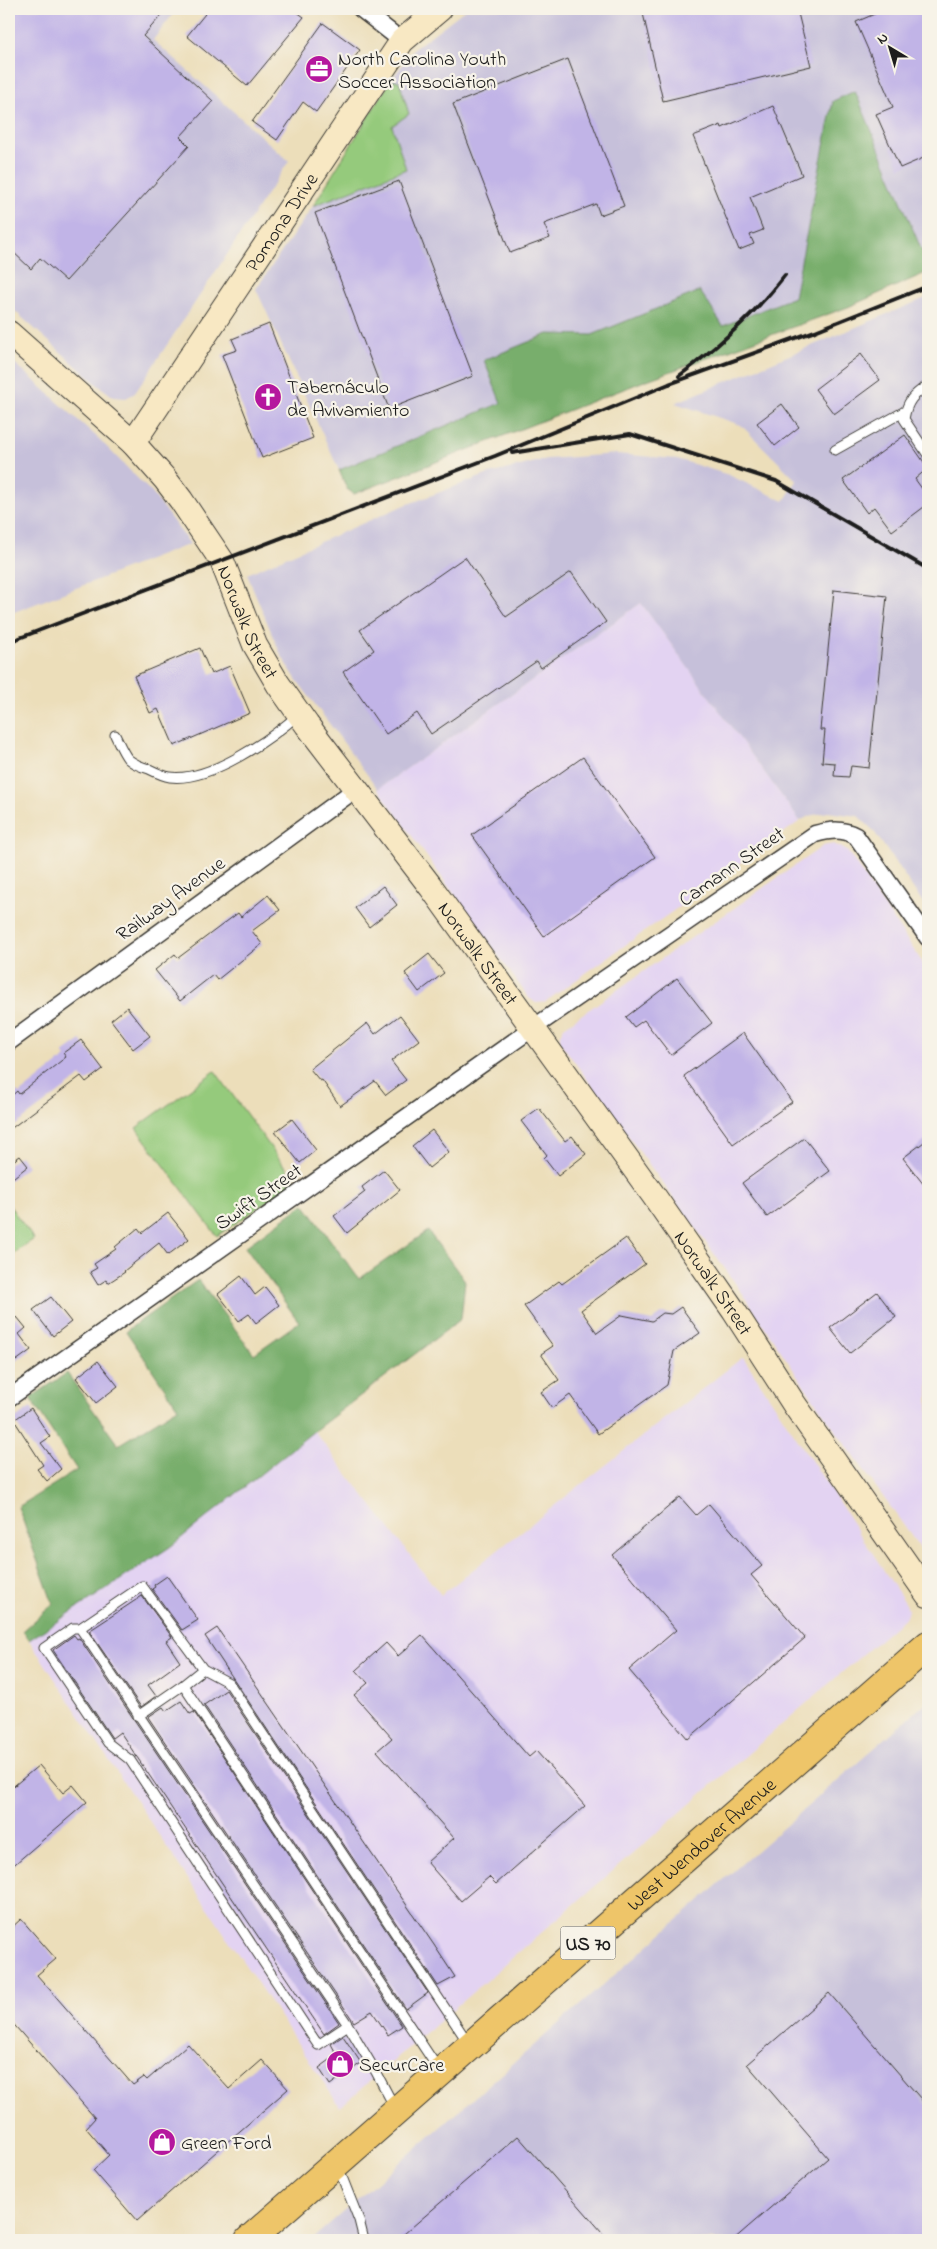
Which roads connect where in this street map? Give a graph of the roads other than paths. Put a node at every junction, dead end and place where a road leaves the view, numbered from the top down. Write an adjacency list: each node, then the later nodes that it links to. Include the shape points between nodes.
1 (361, 9): 3 (street)
2 (440, 9): 3 (street, Pomona Drive)
3 (402, 40): 7 (street, Pomona Drive)
4 (9, 333): 7 (street, Norwalk Street)
5 (928, 385): 6 (lane, via 917,392)
6 (905, 411): 8 (lane, via 904,419); 9 (lane)
7 (133, 443): 10 (street, Norwalk Street, via 165,479 222,561 255,645)
8 (926, 449)
9 (835, 450)
10 (299, 714): 11 (lane, via 261,743 211,770 192,775 170,777 138,765 128,758); 12 (street, Norwalk Street)
11 (115, 735)
12 (356, 788): 14 (street, Norwalk Street); 15 (street, Railway Avenue)
13 (928, 938): 14 (street, Camann Street, via 856,836 848,832 826,831 815,834)
14 (533, 1028): 16 (street, Swift Street); 17 (street, Norwalk Street, via 688,1244 790,1398)
15 (9, 1042)
16 (10, 1394)
17 (928, 1595)
18 (80, 1628): 20 (lane, via 142,1586); 22 (lane); 23 (lane, via 73,1628 44,1648 108,1743 130,1760 318,2045)
19 (928, 1645): 24 (highway, West Wendover Avenue / US 70)
20 (203, 1669): 21 (lane); 24 (lane, via 229,1683)
21 (183, 1685): 22 (lane); 25 (lane)
22 (138, 1716): 23 (lane)
23 (348, 2025): 26 (lane)
24 (471, 2046): 25 (highway, West Wendover Avenue / US 70)
25 (440, 2072): 26 (highway, West Wendover Avenue / US 70)
26 (396, 2111): 27 (highway, West Wendover Avenue / US 70)
27 (336, 2164): 28 (highway, West Wendover Avenue / US 70); 29 (lane)
28 (249, 2240)
29 (364, 2240)

